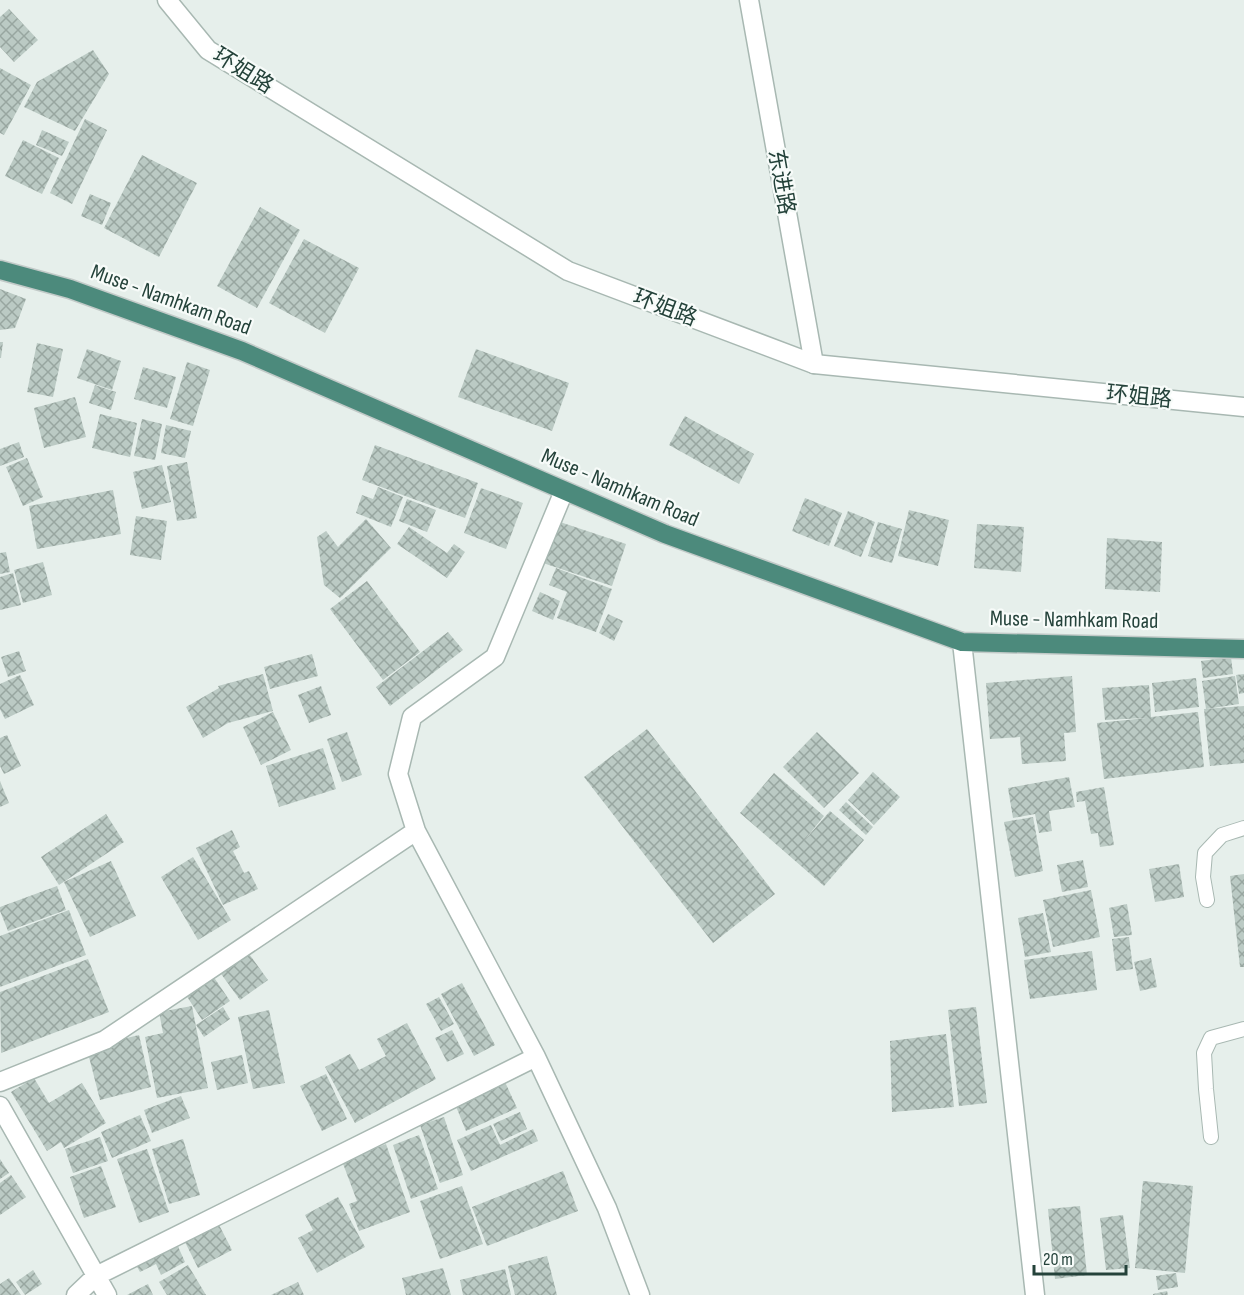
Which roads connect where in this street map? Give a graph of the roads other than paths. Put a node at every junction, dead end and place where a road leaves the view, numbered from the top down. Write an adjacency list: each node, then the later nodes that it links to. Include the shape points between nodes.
1 (167, 0): 4 (street, 环姐路, via 208,50 568,271)
2 (749, 0): 4 (street, 东进路)
3 (0, 270): 6 (highway, Muse - Namhkam Road, via 70,289 242,351)
4 (814, 364): 5 (street, 环姐路)
5 (1244, 407)
6 (564, 491): 7 (highway, Muse - Namhkam Road, via 665,534); 10 (street, via 495,657 412,717 398,774)
7 (962, 642): 8 (highway, Muse - Namhkam Road); 21 (street)
8 (1244, 649)
9 (1244, 828): 11 (lane, via 1222,835 1205,853 1203,877)
10 (416, 831): 13 (street); 14 (street, via 105,1040)
11 (1208, 900)
12 (1244, 1029): 16 (lane, via 1211,1038 1204,1053)
13 (536, 1057): 17 (street); 20 (street, via 607,1208)
14 (0, 1082)
15 (0, 1106): 17 (street)
16 (1212, 1137)
17 (96, 1276): 18 (street); 19 (street)
18 (76, 1295)
19 (107, 1295)
20 (640, 1295)
21 (1035, 1295)

